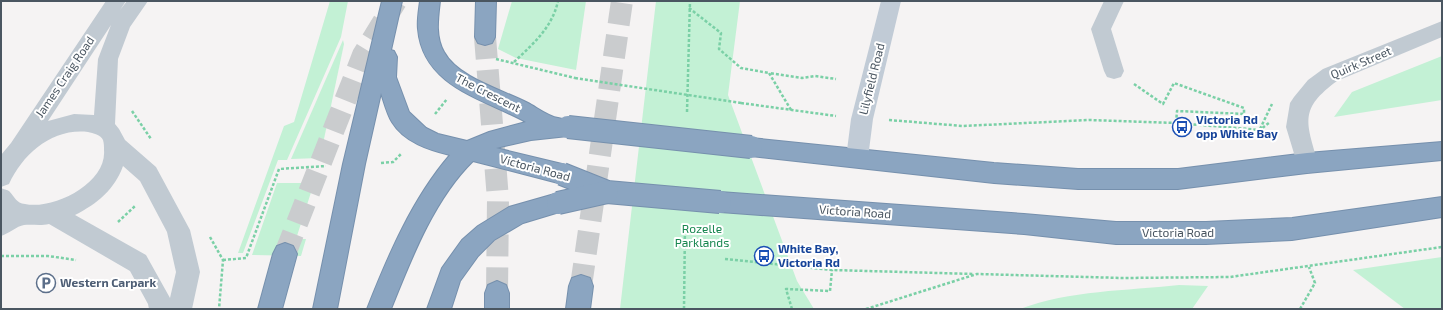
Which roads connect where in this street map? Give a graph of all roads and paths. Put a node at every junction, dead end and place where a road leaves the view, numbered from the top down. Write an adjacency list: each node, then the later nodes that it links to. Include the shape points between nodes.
1 (116, 1): 35 (street, James Craig Road)
2 (138, 1): 27 (street, James Craig Road, via 121,24 108,59)
3 (392, 1): 26 (highway, Victoria Road, via 386,77 400,118); 55 (highway, via 354,164)
4 (430, 1): 17 (highway, The Crescent, via 427,31 433,51 448,72)
5 (486, 1): 11 (highway)
6 (558, 1): 13 (path, via 557,12 541,37)
7 (891, 1): 21 (main road, Lilyfield Road)
8 (1114, 1): 14 (street, via 1101,29)
9 (689, 8): 15 (path, via 721,33 719,49 741,68)
10 (1442, 29): 33 (street, Quirk Street, via 1330,75 1315,86 1301,103 1297,127)
11 (485, 37)
12 (491, 58): 13 (path)
13 (513, 62): 20 (path, bridge, via 575,78)
14 (1114, 71): 23 (path, via 1163,104 1174,84 1244,108 1244,114 1177,111)
15 (769, 73): 16 (path, via 802,78 815,76); 20 (path)
16 (836, 79)
17 (461, 82): 24 (highway, The Crescent); 26 (path)
18 (1272, 103): 25 (path)
19 (130, 104): 28 (path)
20 (791, 110): 21 (path)
21 (862, 119): 23 (path, via 964,126 1089,120); 31 (main road, Lilyfield Road)
22 (1272, 120): 25 (path)
23 (1176, 123): 25 (path)
24 (561, 127): 29 (highway, via 510,135); 31 (highway, bridge)
25 (1260, 130)
26 (418, 134): 29 (highway, Victoria Road, via 434,142); 32 (path)
27 (110, 137): 35 (street, via 92,123 60,125 28,142); 36 (street, via 148,174); 41 (street, James Craig Road, via 115,161 107,177 93,193)
28 (154, 144)
29 (469, 151): 37 (highway, Victoria Road, bridge, via 562,174); 56 (highway, via 450,171 428,203 400,256)
30 (1442, 151): 33 (highway)
31 (857, 158): 33 (highway, via 1078,179 1178,179)
32 (393, 162)
33 (1307, 163)
34 (328, 166): 48 (path, via 279,169 246,258)
35 (5, 168)
36 (155, 189): 43 (path); 53 (street, via 178,230 188,272)
37 (607, 192): 39 (highway, Victoria Road, bridge, via 1131,233 1292,229); 57 (highway, bridge, via 517,214 486,233 470,248 450,276)
38 (1, 198): 40 (street, via 8,208)
39 (1442, 207)
40 (20, 214): 41 (street, James Craig Road); 42 (street)
41 (53, 214): 43 (street)
42 (1, 226)
43 (97, 240): 46 (path, via 74,260 48,256); 52 (street, via 138,263 160,302)
44 (1442, 246): 49 (path)
45 (285, 254): 54 (highway)
46 (1, 256)
47 (725, 259): 50 (path)
48 (223, 260)
49 (1309, 266): 51 (path, via 1230,277 1123,278); 60 (path, via 1315,283)
50 (832, 270): 51 (path); 58 (path, via 830,290 786,289)
51 (977, 274): 59 (path)
52 (161, 309)
53 (180, 309)
54 (270, 309)
55 (325, 309)
56 (379, 309)
57 (439, 309)
58 (792, 309)
59 (866, 309)
60 (1300, 309)

